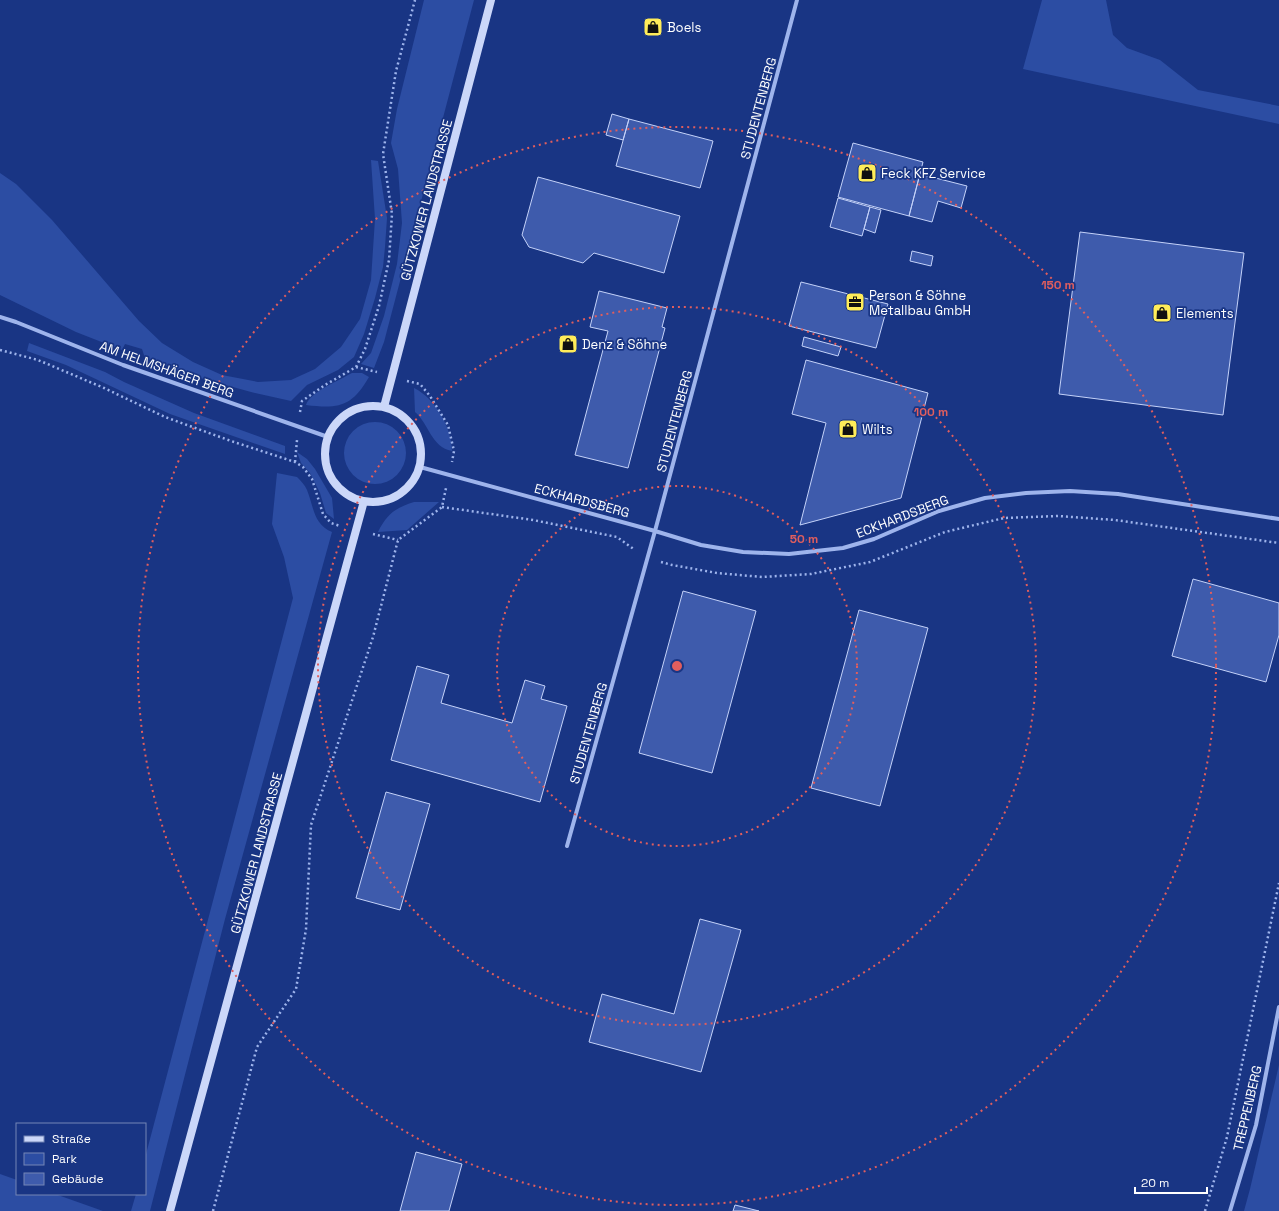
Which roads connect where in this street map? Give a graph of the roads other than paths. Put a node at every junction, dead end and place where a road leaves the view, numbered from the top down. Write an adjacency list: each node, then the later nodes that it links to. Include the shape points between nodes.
1 (491, 0): 4 (main road, GÜTZKOWER LANDSTRASSE)
2 (797, 0): 9 (street, STUDENTENBERG)
3 (0, 317): 5 (street, AM HELMSHÄGER BERG, via 123,365)
4 (384, 407): 5 (main road, via 370,406 344,415); 6 (main road, via 398,413 410,423 418,436 422,451)
5 (328, 437): 7 (main road, via 325,451 331,478 351,497)
6 (420, 467): 7 (main road, via 405,491 379,502); 9 (street, ECKHARDSBERG)
7 (364, 501): 12 (main road, GÜTZKOWER LANDSTRASSE)
8 (1279, 519): 9 (street, ECKHARDSBERG, via 1118,494 1070,491 985,498 939,511 874,539 843,548 789,554 743,552 701,545)
9 (654, 531): 10 (street, STUDENTENBERG)
10 (567, 846)
11 (1279, 1008): 13 (street, TREPPENBERG, via 1256,1124)
12 (170, 1211)
13 (1230, 1211)

